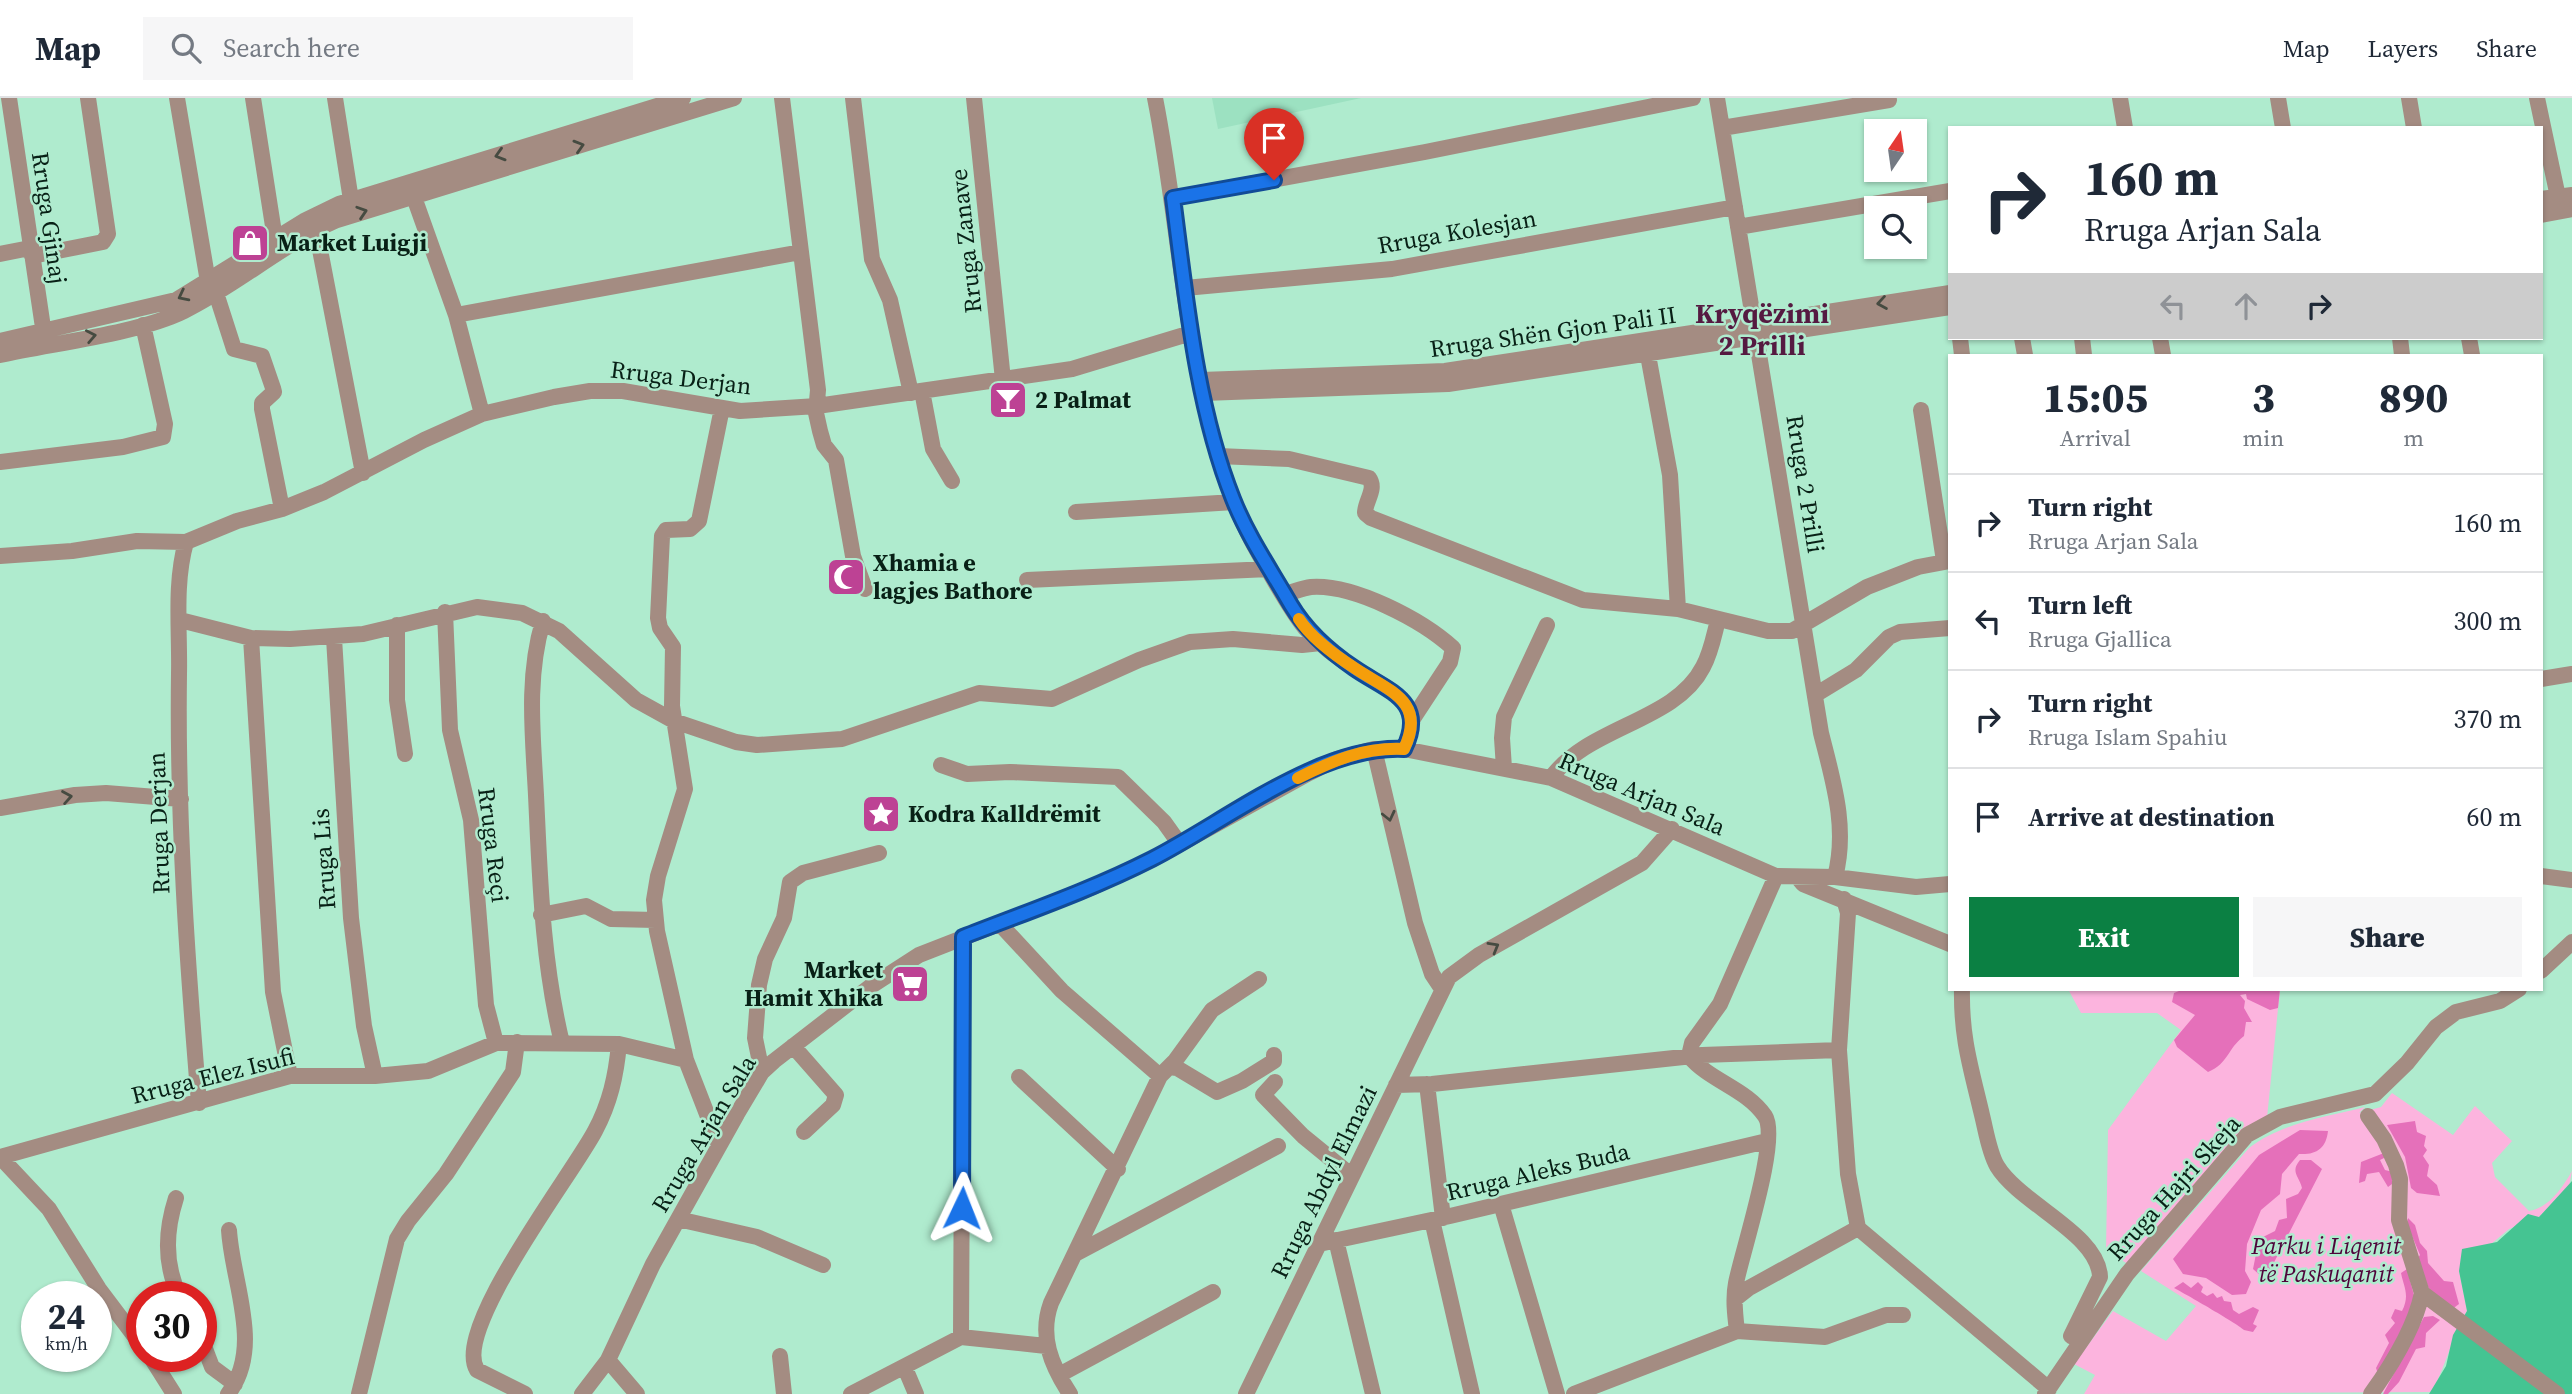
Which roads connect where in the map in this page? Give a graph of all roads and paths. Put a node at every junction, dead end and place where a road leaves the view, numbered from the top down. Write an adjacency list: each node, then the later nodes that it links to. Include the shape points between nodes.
1 (9, 98): 35 (street, Rruga Gjinaj)
2 (89, 98): 35 (street, via 108,234 103,242)
3 (177, 98): 38 (street)
4 (253, 98): 34 (street)
5 (335, 98): 28 (street)
6 (682, 98): 23 (street, one-way to 23)
7 (734, 98): 23 (street, one-way to 7)
8 (782, 98): 36 (street)
9 (853, 98): 52 (street, via 872,259 890,300)
10 (974, 98): 50 (street, Rruga Zanave)
11 (1155, 98): 26 (street)
12 (1693, 98): 26 (street)
13 (1717, 98): 22 (street, Rruga 2 Prilli)
14 (2120, 98): 19 (street)
15 (2278, 98): 20 (street)
16 (2409, 98): 21 (street)
17 (2538, 98): 25 (street)
18 (1889, 100): 22 (street)
19 (2125, 126)
20 (2283, 126)
21 (2414, 126)
22 (1722, 128): 29 (street, Rruga 2 Prilli)
23 (411, 189): 28 (street); 33 (street, one-way to 23); 42 (street)
24 (1948, 191): 32 (street)
25 (2565, 196): 27 (street); 30 (street)
26 (1173, 198): 39 (street)
27 (2543, 199)
28 (351, 200): 34 (street)
29 (1735, 207): 32 (street, Rruga 2 Prilli); 39 (street, Rruga Kolesjan, via 1392,269)
30 (2572, 209): 31 (street)
31 (2543, 215)
32 (1738, 227): 44 (street, Rruga 2 Prilli)
33 (316, 229): 38 (street); 59 (street)
34 (275, 239): 38 (street)
35 (31, 252): 37 (street); 46 (street, Rruga Gjinaj)
36 (801, 252): 42 (street); 53 (street)
37 (0, 254)
38 (212, 287): 43 (street, via 183,312); 46 (street, one-way to 46); 62 (street, via 234,349 262,356 273,388 262,409)
39 (1185, 288): 45 (street)
40 (1948, 292): 44 (street, Rruga Shën Gjon Pali II, one-way to 44)
41 (1948, 307): 44 (street, Rruga Shën Gjon Pali II)
42 (456, 315): 56 (street)
43 (143, 325): 46 (street, one-way to 43); 58 (street, via 165,424 163,437 123,447)
44 (1756, 330): 49 (street, Rruga Shën Gjon Pali II); 51 (street, Rruga Shën Gjon Pali II, via 1445,371); 76 (street, Rruga 2 Prilli)
45 (1191, 333): 50 (street, Rruga Derjan, via 1072,369); 51 (street)
46 (44, 338): 47 (street); 48 (street)
47 (0, 341)
48 (0, 355)
49 (1648, 355): 51 (street, Rruga Shën Gjon Pali II, via 1413,387); 71 (street, via 1670,475)
50 (1003, 380): 52 (street, Rruga Derjan)
51 (1203, 386): 57 (street)
52 (916, 392): 53 (street, Rruga Derjan); 60 (street, via 933,449)
53 (817, 406): 54 (street, Rruga Derjan, via 760,411); 69 (street, via 824,445 836,460)
54 (722, 408): 56 (street, Rruga Derjan, via 653,394 590,391); 87 (street, via 699,521 690,528 666,530 663,536 658,618 673,647)
55 (1921, 411): 66 (street)
56 (482, 414): 59 (street, Rruga Derjan)
57 (1218, 456): 61 (street); 71 (street, via 1289,459 1369,478 1371,490 1365,508 1371,518 1583,600)
58 (0, 463)
59 (363, 473): 62 (street, Rruga Derjan)
60 (952, 481)
61 (1234, 502): 63 (street); 67 (street)
62 (282, 509): 64 (street, Rruga Derjan)
63 (1076, 512)
64 (186, 542): 65 (street, Rruga Derjan, via 137,541); 73 (street, Rruga Derjan, via 180,572)
65 (0, 556)
66 (1947, 561): 76 (street, via 1867,587)
67 (1269, 569): 68 (street); 70 (street)
68 (1027, 580)
69 (864, 589)
70 (1285, 594): 82 (street); 86 (street, via 1310,587 1370,600 1452,648 1450,662)
71 (1678, 609): 74 (street)
72 (445, 612): 75 (street, via 484,606); 77 (street); 118 (street, Rruga Reçi, via 450,730 471,820 486,1005)
73 (180, 620): 80 (street); 94 (street, Rruga Derjan)
74 (1718, 620): 76 (street, via 1781,632); 93 (street, via 1704,666 1685,689 1570,757)
75 (543, 621): 87 (street, via 636,700); 106 (street, via 531,673)
76 (1805, 624): 85 (street, Rruga 2 Prilli)
77 (397, 625): 81 (street); 90 (street, via 397,700)
78 (1547, 625): 92 (street, via 1504,717)
79 (1948, 628): 85 (street, via 1900,632 1856,670)
80 (251, 638): 81 (street); 128 (street, via 273,992)
81 (334, 638): 129 (street, Rruga Lis, via 351,918 363,1026)
82 (1321, 643): 86 (street, via 1393,691 1405,702); 87 (street, via 1190,642 1052,699 979,693 819,743 736,742)
83 (2572, 674): 84 (street)
84 (2543, 679)
85 (1815, 695): 102 (street, Rruga 2 Prilli, via 1841,828)
86 (1412, 720): 89 (street)
87 (674, 721): 107 (street, via 685,789 658,876)
88 (1374, 749): 89 (street, Rruga Arjan Sala); 97 (street, Rruga Arjan Sala, via 1337,759); 114 (street, one-way to 114, via 1418,933)
89 (1404, 749): 92 (street, Rruga Arjan Sala)
90 (405, 754)
91 (941, 765): 97 (street, via 967,774 1118,777)
92 (1504, 768): 93 (street, Rruga Arjan Sala)
93 (1551, 778): 96 (street, Rruga Arjan Sala)
94 (181, 799): 95 (street, one-way to 94, via 106,793); 134 (street, Rruga Derjan)
95 (0, 808)
96 (1672, 829): 99 (street, Rruga Arjan Sala); 114 (street, Rruga Abdyl Elmazi, one-way to 96, via 1458,968 1642,863)
97 (1179, 842): 108 (street, Rruga Arjan Sala, via 1093,887)
98 (879, 853): 126 (street, via 803,873 790,882 784,918 765,959 757,998 755,1038)
99 (1776, 876): 101 (street, Rruga Arjan Sala); 124 (street, via 1720,1004 1692,1043)
100 (2543, 876): 103 (street)
101 (1797, 877): 102 (street, Rruga Arjan Sala); 105 (street, via 1803,884)
102 (1835, 877): 104 (street, Rruga Arjan Sala, via 1916,887)
103 (2572, 880)
104 (1948, 884)
105 (1844, 899): 111 (street); 122 (street, via 1848,914)
106 (541, 915): 107 (street, via 586,906 611,919); 119 (street, via 550,992)
107 (656, 920): 125 (street)
108 (999, 923): 109 (street, Rruga Arjan Sala); 127 (street, via 1062,991)
109 (963, 937): 121 (street, Rruga Arjan Sala, via 892,971); 160 (street)
110 (2572, 942): 112 (street)
111 (1948, 943)
112 (2543, 969)
113 (1259, 979): 127 (street, via 1212,1010)
114 (1442, 989): 133 (street, Rruga Abdyl Elmazi)
115 (1962, 991): 169 (street, via 1962,1032 1997,1166 2042,1211 2095,1253 2100,1267 2085,1311)
116 (2516, 991): 169 (street, Rruga Hajri Skeja, via 2500,1002 2456,1012 2436,1027 2375,1094 2280,1117 2247,1135 2127,1274)
117 (517, 1042): 118 (street, Rruga Elez Isufi); 119 (street, Rruga Elez Isufi); 171 (street, via 513,1072 397,1239)
118 (496, 1043): 129 (street, Rruga Elez Isufi, via 428,1071)
119 (562, 1043): 120 (street, Rruga Elez Isufi)
120 (619, 1044): 125 (street, Rruga Elez Isufi); 172 (street, via 613,1090 600,1121 490,1297 474,1341 477,1370)
121 (793, 1046): 126 (street, Rruga Arjan Sala); 136 (street, via 836,1095 833,1105)
122 (1839, 1050): 124 (street); 147 (street, via 1848,1174)
123 (1274, 1055): 127 (street, via 1274,1061 1217,1092 1177,1068)
124 (1689, 1056): 132 (street); 137 (street, via 1759,1109 1769,1127)
125 (686, 1060): 138 (street)
126 (762, 1072): 138 (street, Rruga Arjan Sala)
127 (1165, 1072): 141 (street)
128 (290, 1076): 129 (street, Rruga Elez Isufi); 134 (street, Rruga Elez Isufi)
129 (375, 1076)
130 (1019, 1077): 141 (street)
131 (1275, 1082): 142 (street, via 1263,1095)
132 (1427, 1084): 133 (street); 146 (street)
133 (1396, 1085): 142 (street, Rruga Abdyl Elmazi)
134 (198, 1103): 140 (street, Rruga Elez Isufi)
135 (2368, 1116): 156 (street, via 2400,1179 2399,1220)
136 (804, 1132)
137 (1767, 1141): 144 (street, Rruga Aleks Buda); 155 (street)
138 (719, 1145): 145 (street, Rruga Arjan Sala)
139 (1278, 1146): 151 (street)
140 (1, 1158): 158 (street, via 49,1209)
141 (1118, 1169): 151 (street)
142 (1352, 1176): 150 (street, Rruga Abdyl Elmazi)
143 (176, 1198): 153 (street, via 167,1246)
144 (1501, 1204): 146 (street, Rruga Aleks Buda); 182 (street)
145 (678, 1219): 152 (street, via 757,1237); 163 (street, Rruga Arjan Sala)
146 (1437, 1219): 149 (street, Rruga Aleks Buda); 181 (street)
147 (1858, 1228): 155 (street); 169 (street)
148 (229, 1230): 168 (street, via 245,1347 243,1366)
149 (1336, 1240): 150 (street, Rruga Aleks Buda); 180 (street)
150 (1319, 1244): 179 (street, Rruga Abdyl Elmazi)
151 (1077, 1253): 161 (street, via 1046,1316)
152 (823, 1265)
153 (172, 1281)
154 (1213, 1292): 167 (street)
155 (1735, 1299): 159 (street)
156 (2428, 1302): 184 (street); 185 (street)
157 (1903, 1315): 159 (street, via 1878,1317 1825,1337)
158 (126, 1325)
159 (1737, 1331): 183 (street)
160 (961, 1338): 161 (street); 164 (street)
161 (1046, 1346): 167 (street)
162 (780, 1356): 175 (street)
163 (608, 1360): 173 (street, Rruga Arjan Sala); 174 (street)
164 (905, 1368): 176 (street); 177 (street)
165 (160, 1372): 170 (street)
166 (216, 1372): 168 (street)
167 (1059, 1375): 178 (street)
168 (231, 1389)
169 (2046, 1389)
170 (174, 1394)
171 (359, 1394)
172 (525, 1394)
173 (582, 1394)
174 (637, 1394)
175 (784, 1394)
176 (851, 1394)
177 (916, 1394)
178 (1070, 1394)
179 (1246, 1394)
180 (1373, 1394)
181 (1472, 1394)
182 (1557, 1394)
183 (1574, 1394)
184 (2371, 1394)
185 (2557, 1394)

